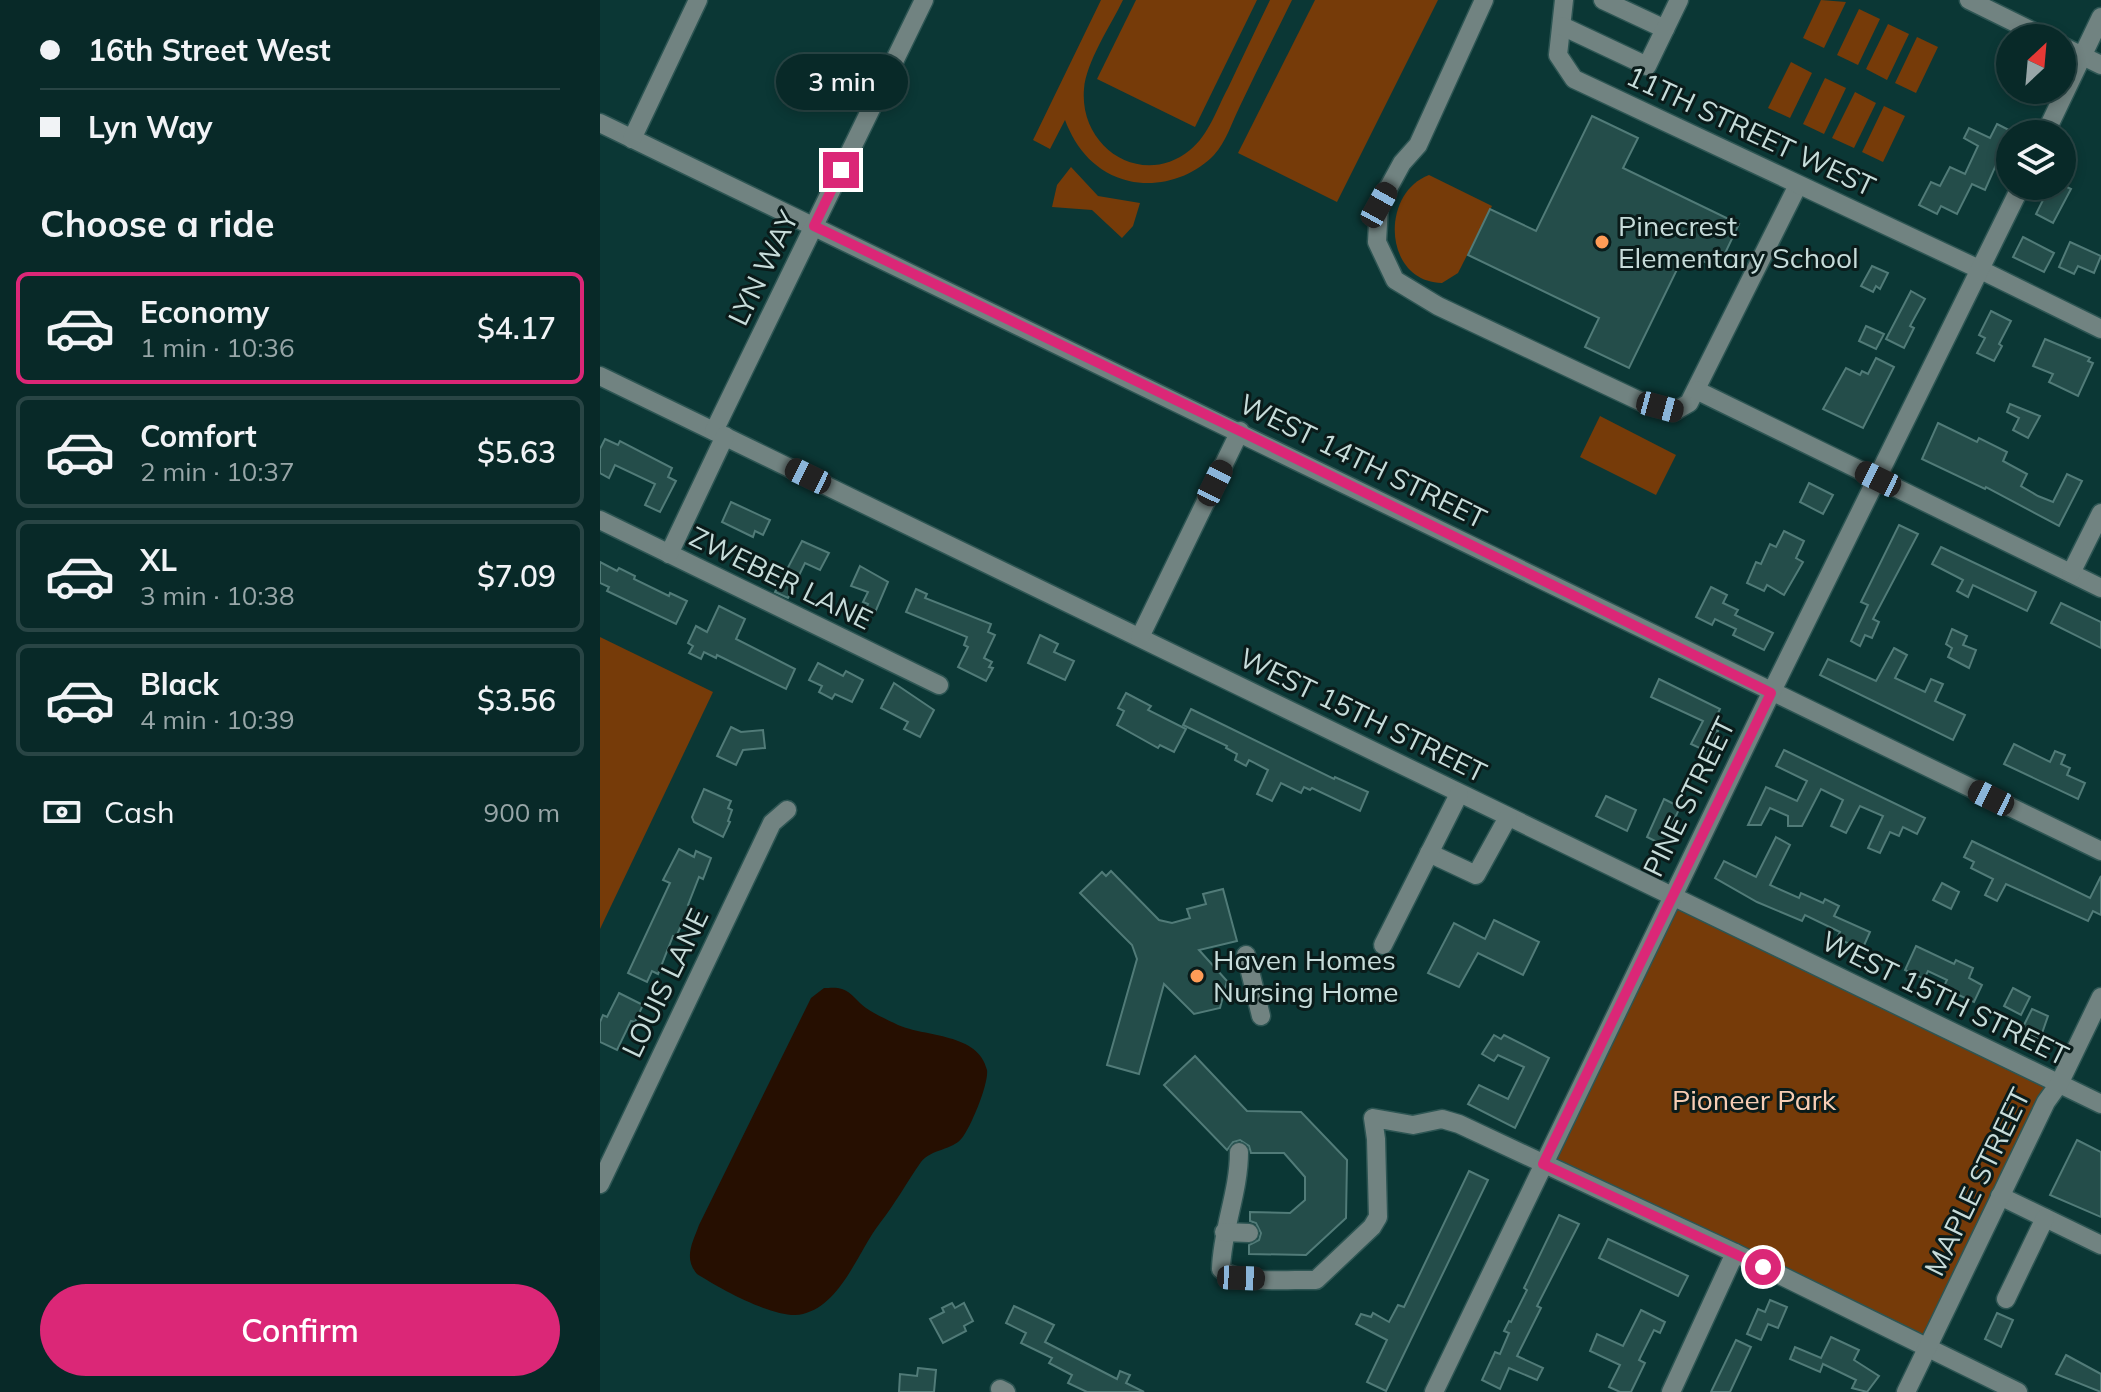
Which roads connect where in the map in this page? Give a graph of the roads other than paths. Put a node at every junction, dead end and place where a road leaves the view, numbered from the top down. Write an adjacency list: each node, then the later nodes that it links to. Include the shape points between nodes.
1 (698, 0): 17 (street)
2 (924, 0): 20 (street, LYN WAY)
3 (1484, 0): 24 (street, via 1418,145 1379,205 1377,242 1395,280 1438,306 1644,403 1675,411 1689,403)
4 (1564, 0): 10 (street, 11TH STREET WEST)
5 (1603, 0): 11 (street)
6 (1679, 0): 11 (street)
7 (1969, 0): 9 (street)
8 (2101, 17): 13 (street)
9 (2018, 24)
10 (1562, 26): 11 (street, via 1647,66); 18 (street, 11TH STREET WEST, via 1558,55 1574,79)
11 (1665, 29)
12 (2076, 53): 13 (street)
13 (2082, 56): 14 (street); 15 (street)
14 (2101, 65)
15 (2052, 120)
16 (600, 123): 17 (street, WEST 14TH STREET)
17 (632, 139): 20 (street, WEST 14TH STREET)
18 (1798, 185): 21 (street, 11TH STREET WEST); 24 (street)
19 (2014, 200): 21 (street, PINE STREET)
20 (814, 226): 25 (street, WEST 14TH STREET); 26 (street, LYN WAY)
21 (1981, 270): 22 (street, 11TH STREET WEST); 27 (street, PINE STREET)
22 (2101, 329)
23 (600, 376): 26 (street, WEST 15TH STREET)
24 (1696, 390): 27 (street)
25 (1240, 431): 33 (street); 35 (street, WEST 14TH STREET)
26 (720, 434): 30 (street, LYN WAY); 33 (street, WEST 15TH STREET)
27 (1878, 479): 31 (street); 35 (street, PINE STREET)
28 (2101, 513): 31 (street)
29 (600, 520): 30 (street, ZWEBER LANE)
30 (669, 554): 34 (street, ZWEBER LANE)
31 (2071, 573): 32 (street)
32 (2101, 588)
33 (1140, 637): 36 (street, WEST 15TH STREET)
34 (939, 685)
35 (1771, 693): 39 (street, WEST 14TH STREET); 41 (street, PINE STREET)
36 (1459, 794): 38 (street, WEST 15TH STREET); 40 (street)
37 (787, 810): 50 (street, LOUIS LANE, via 772,823)
38 (1508, 817): 40 (street, via 1476,875); 41 (street, WEST 15TH STREET)
39 (2101, 851)
40 (1429, 853): 42 (street)
41 (1672, 897): 46 (street, WEST 15TH STREET); 49 (street, PINE STREET)
42 (1383, 945)
43 (1246, 955): 45 (street)
44 (2101, 997): 46 (street, MAPLE STREET)
45 (1261, 1016)
46 (2059, 1084): 47 (street, WEST 15TH STREET); 51 (street, MAPLE STREET)
47 (2101, 1104)
48 (1239, 1152): 53 (street)
49 (1543, 1164): 53 (street, via 1442,1119 1413,1125 1373,1118 1378,1217 1316,1280 1226,1274 1221,1269); 56 (street); 59 (street, PINE STREET)
50 (600, 1184)
51 (2000, 1196): 52 (street); 58 (street, MAPLE STREET)
52 (2045, 1218): 55 (street); 57 (street)
53 (1224, 1232): 54 (street)
54 (1249, 1233)
55 (2101, 1245)
56 (1735, 1253): 58 (street); 60 (street)
57 (2006, 1299)
58 (1927, 1347): 61 (street, MAPLE STREET); 62 (street)
59 (1434, 1392)
60 (1671, 1392)
61 (1906, 1392)
62 (2018, 1392)

